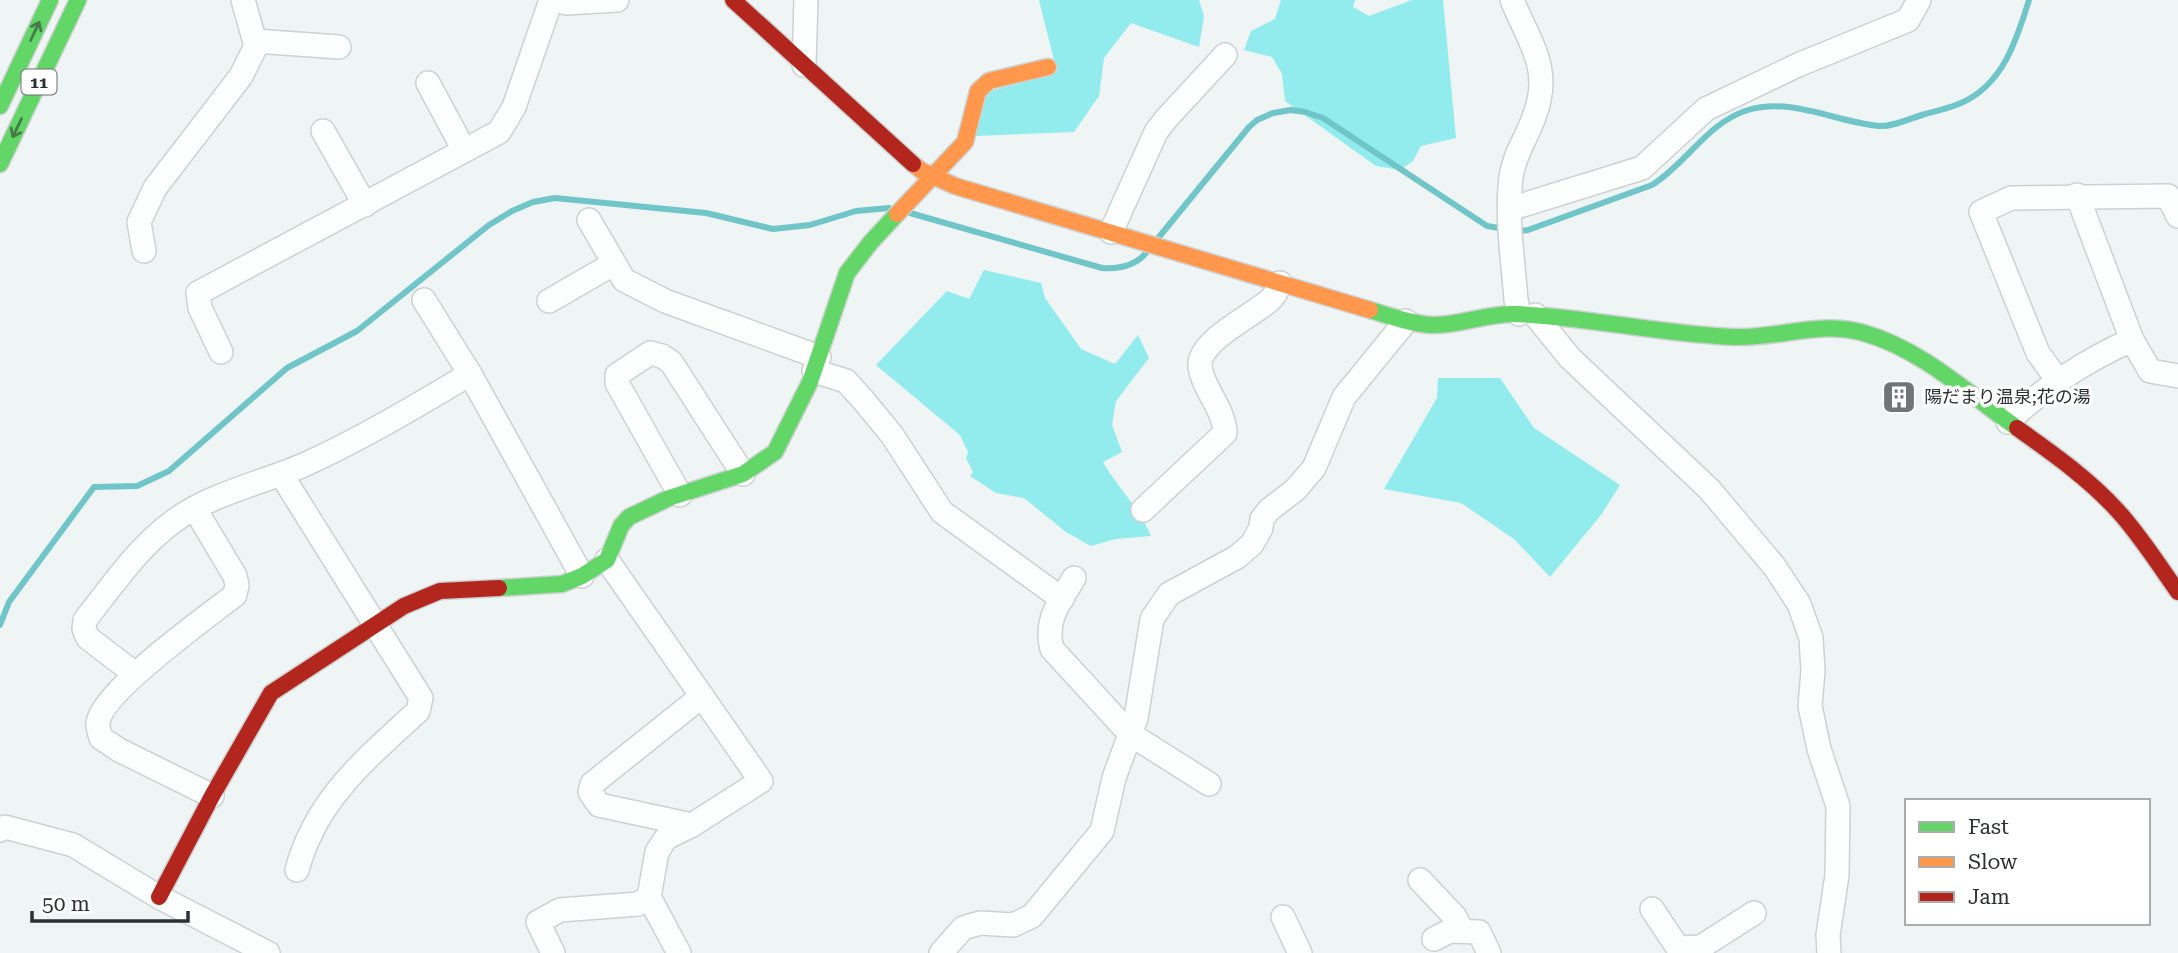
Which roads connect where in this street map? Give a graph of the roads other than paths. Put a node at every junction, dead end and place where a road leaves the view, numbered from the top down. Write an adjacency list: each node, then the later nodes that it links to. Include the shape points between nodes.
1 (50, 0): 16 (street, 11, one-way to 1)
2 (78, 0): 19 (street, 11, one-way to 19)
3 (243, 0): 10 (street)
4 (553, 0): 5 (street); 18 (street, via 514,107 499,131)
5 (617, 0)
6 (733, 0): 13 (street)
7 (806, 0): 13 (street)
8 (1512, 0): 23 (street, via 1536,50 1541,86 1534,117 1513,166)
9 (1919, 0): 23 (street, via 1908,20 1706,109 1642,168)
10 (255, 41): 11 (street); 27 (street, via 241,76 155,188 139,222)
11 (339, 47)
12 (1225, 55): 26 (street, via 1156,132)
13 (804, 65): 20 (street, via 905,158)
14 (1048, 67): 20 (street, via 989,81 978,90 965,142)
15 (428, 83): 18 (street)
16 (0, 106)
17 (323, 131): 22 (street)
18 (464, 150): 22 (street)
19 (0, 163)
20 (932, 176): 26 (street); 36 (street, via 847,273)
21 (2077, 195): 24 (street, via 2168,196); 34 (street); 39 (street, via 2011,198 1981,212 2038,353)
22 (365, 205): 35 (street, via 198,293 200,308)
23 (1510, 209): 32 (street, via 1516,300)
24 (2178, 216)
25 (589, 220): 28 (street)
26 (1111, 232): 29 (street)
27 (144, 251)
28 (613, 264): 31 (street); 36 (street, via 624,280 665,301)
29 (1280, 283): 33 (street); 45 (street, via 1274,296 1201,355 1200,368 1225,433)
30 (424, 300): 37 (street)
31 (549, 301)
32 (1527, 315): 33 (street, via 1493,315 1433,325); 40 (street, via 1733,337 1832,327 1856,330 1910,355); 75 (street, via 1709,489 1774,566 1799,604 1811,638 1810,706 1838,806)
33 (1406, 321): 54 (street, via 1344,397 1314,468 1269,510 1252,544 1237,558 1163,600 1152,619)
34 (2132, 340): 38 (street, via 2150,371); 39 (street)
35 (221, 352)
36 (816, 364): 42 (street, via 775,452); 50 (street, via 846,381 864,401 942,512)
37 (470, 374): 41 (street, via 355,441); 47 (street)
38 (2178, 376)
39 (2059, 382): 40 (street)
40 (2008, 422): 49 (street, via 2105,498)
41 (281, 474): 44 (street); 51 (street)
42 (743, 474): 43 (street); 43 (street, via 671,362 650,353 617,375 617,383)
43 (680, 495): 46 (street, via 629,517)
44 (195, 509): 52 (street, via 235,576 235,595); 52 (street, via 174,521 129,563 85,621 88,638)
45 (1143, 510)
46 (607, 560): 47 (street); 53 (street)
47 (582, 576): 51 (street, via 562,584 440,591)
48 (1074, 578): 50 (street)
49 (2178, 592)
50 (1062, 598): 54 (street, via 1048,635 1052,649)
51 (375, 624): 56 (street, via 271,694); 59 (street, via 421,705 348,776 327,803 303,845)
52 (134, 673): 56 (street, via 102,712 97,724 102,738)
53 (702, 696): 57 (street, via 761,781); 57 (street, via 592,784 590,792 599,805)
54 (1130, 734): 55 (street); 72 (street, via 1102,831 1032,916 1013,925 980,923 963,928)
55 (1209, 784)
56 (212, 796): 61 (street)
57 (692, 825): 62 (street, via 666,838 657,852)
58 (0, 830): 61 (street, via 5,827 73,845)
59 (297, 870)
60 (1420, 880): 66 (street)
61 (159, 897): 69 (street)
62 (649, 897): 70 (street, via 638,904 560,910 538,922); 71 (street)
63 (1652, 909): 68 (street)
64 (1754, 913): 68 (street, via 1701,947)
65 (1283, 917): 73 (street)
66 (1462, 931): 67 (street); 74 (street, via 1479,932)
67 (1434, 939)
68 (1673, 951)
69 (268, 953)
70 (553, 953)
71 (680, 953)
72 (941, 953)
73 (1300, 953)
74 (1489, 953)
75 (1829, 953)

